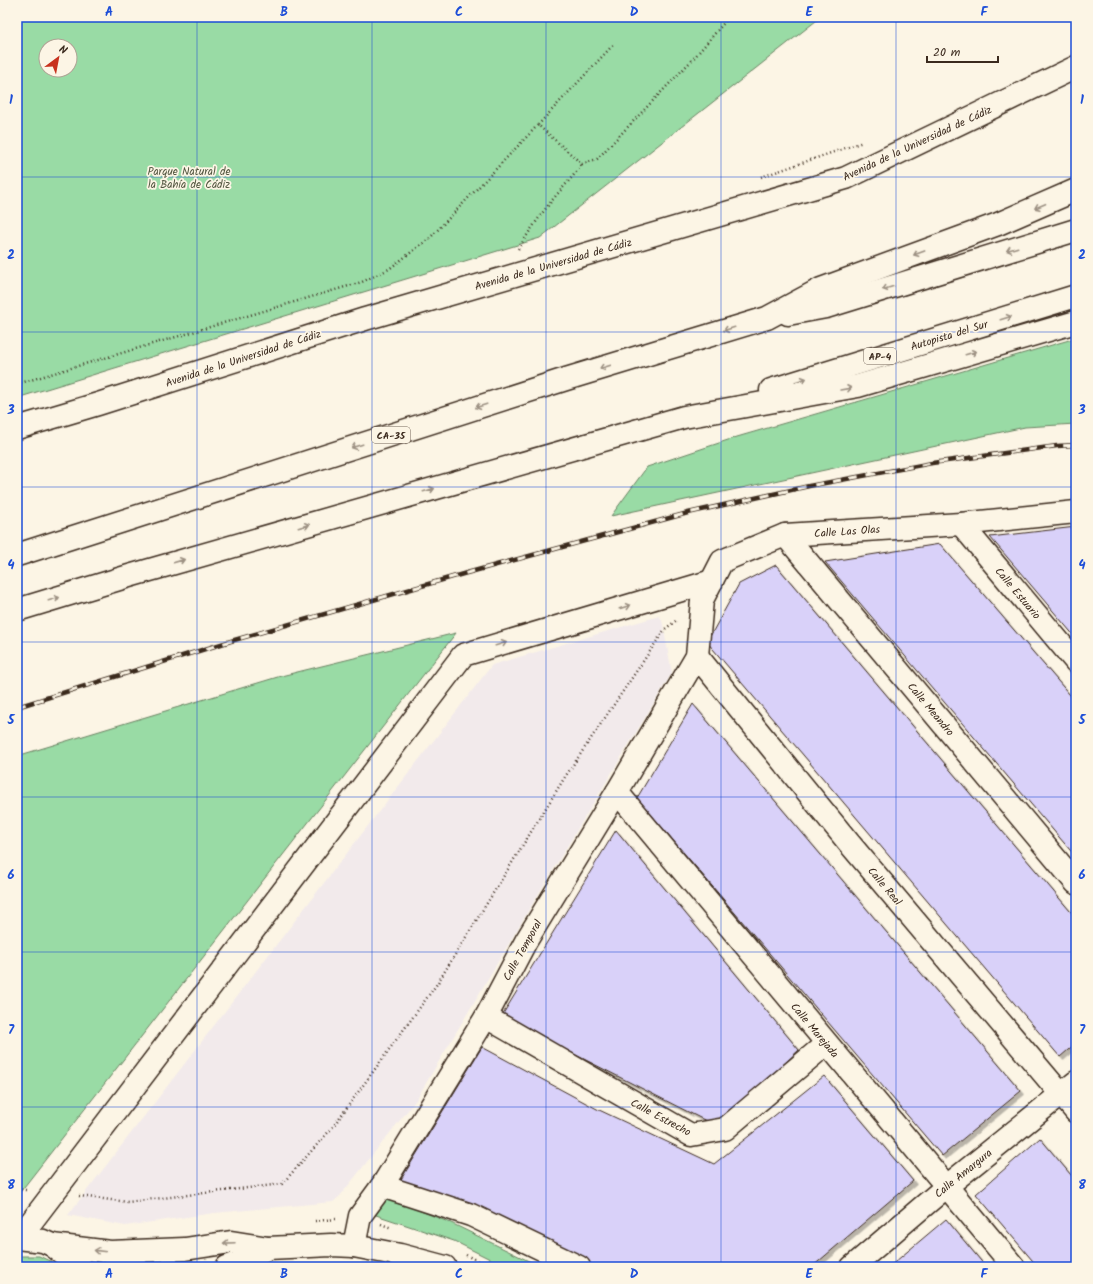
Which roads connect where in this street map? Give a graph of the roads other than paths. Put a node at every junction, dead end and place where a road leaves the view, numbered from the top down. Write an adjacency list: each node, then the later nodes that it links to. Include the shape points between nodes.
1 (1076, 67): 8 (main road, Avenida de la Universidad de Cádiz, via 846,178 364,319)
2 (1076, 190): 5 (main road, one-way to 5, via 998,224 821,288)
3 (1076, 230): 5 (main road, one-way to 5, via 826,307)
4 (1076, 296): 7 (main road, Autopista del Sur / AP-4, one-way to 4)
5 (767, 318): 12 (main road, CA-35, one-way to 12, via 551,383)
6 (1076, 322): 7 (main road, one-way to 6, via 858,386)
7 (684, 417): 14 (main road, one-way to 7)
8 (17, 428)
9 (1076, 512): 10 (main road, Calle Las Olas)
10 (961, 524): 11 (main road, Calle Las Olas); 16 (main road, Calle Estuario)
11 (785, 535): 13 (main road, Calle Las Olas, via 722,561); 18 (main road, Calle Meandro)
12 (17, 555)
13 (707, 590): 15 (main road, Calle Las Olas); 25 (main road, one-way to 13, via 464,655)
14 (17, 610)
15 (697, 656): 17 (main road, Calle Temporal); 21 (main road, Calle Real, via 849,843)
16 (1076, 662)
17 (617, 792): 19 (main road, Calle Temporal, via 526,941); 20 (main road, Calle Marejada)
18 (1076, 883)
19 (486, 1017): 20 (main road, Calle Estrecho, via 691,1135 725,1129); 23 (main road, Calle Temporal)
20 (826, 1044): 24 (main road, Calle Marejada)
21 (1068, 1088): 22 (main road, Calle Real); 24 (main road, Calle Amargura)
22 (1076, 1112)
23 (382, 1186): 27 (main road, Calle Temporal, via 360,1216); 32 (main road, via 471,1215)
24 (947, 1186): 33 (main road, Calle Amargura); 34 (main road, Calle Marejada)
25 (18, 1238): 26 (main road, via 43,1241)
26 (52, 1245): 28 (main road, one-way to 26, via 231,1242 185,1249 110,1252); 29 (main road)
27 (354, 1246): 28 (main road); 31 (main road)
28 (268, 1248): 30 (main road)
29 (80, 1267)
30 (227, 1267)
31 (445, 1267)
32 (579, 1267)
33 (852, 1267)
34 (1014, 1267)

